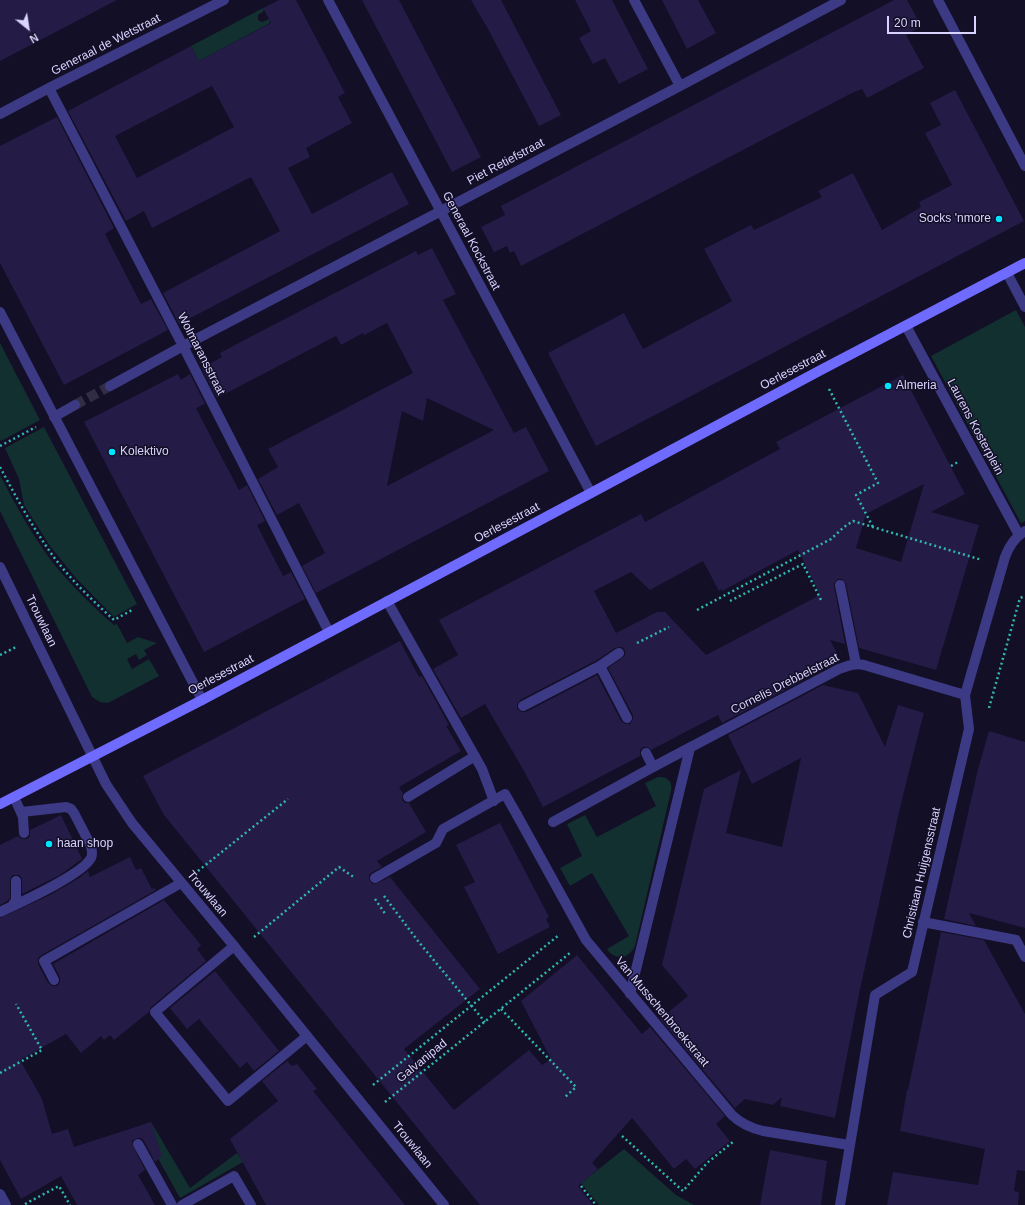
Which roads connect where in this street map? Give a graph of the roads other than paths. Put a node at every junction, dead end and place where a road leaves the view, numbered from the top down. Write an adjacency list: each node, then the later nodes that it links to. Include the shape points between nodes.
1 (328, 0): 10 (street, Generaal Kockstraat)
2 (634, 0): 6 (street)
3 (841, 0): 6 (street, Piet Retiefstraat)
4 (938, 0): 9 (street)
5 (217, 2): 7 (street, Generaal de Wetstraat)
6 (680, 86): 10 (street, Piet Retiefstraat)
7 (49, 88): 8 (street, Generaal de Wetstraat); 16 (street, Wolmaransstraat)
8 (0, 114)
9 (1025, 166)
10 (440, 211): 16 (street, Piet Retiefstraat); 20 (street, Generaal Kockstraat)
11 (1025, 263): 12 (street, Oerlesestraat)
12 (1007, 273): 13 (street); 15 (street, Oerlesestraat)
13 (1025, 307)
14 (0, 312): 19 (street)
15 (906, 326): 20 (street, Oerlesestraat); 21 (street, Laurens Kosterplein)
16 (183, 346): 17 (street, Piet Retiefstraat); 25 (street, Wolmaransstraat)
17 (110, 386)
18 (75, 405): 19 (street)
19 (54, 417): 30 (street)
20 (591, 493): 24 (street, Oerlesestraat)
21 (1022, 533): 29 (street, Christiaan Huijgensstraat, via 1008,549)
22 (0, 567): 36 (street, Trouwlaan)
23 (840, 585): 27 (street)
24 (387, 601): 25 (street, Oerlesestraat); 35 (street)
25 (329, 632): 30 (street, Oerlesestraat)
26 (619, 653): 28 (street)
27 (856, 664): 29 (street, Cornelis Drebbelstraat); 33 (street, Cornelis Drebbelstraat, via 839,669)
28 (600, 666): 31 (street); 32 (street)
29 (965, 695): 50 (street, Christiaan Huijgensstraat, via 969,729)
30 (202, 700): 36 (street, Oerlesestraat)
31 (523, 706)
32 (627, 718)
33 (690, 748): 37 (street, Cornelis Drebbelstraat); 55 (street)
34 (646, 753): 37 (street)
35 (475, 756): 39 (street); 40 (street)
36 (92, 757): 38 (street, Oerlesestraat); 47 (street, Trouwlaan, via 106,784 132,823)
37 (653, 767): 43 (street, Cornelis Drebbelstraat)
38 (14, 796): 41 (street, Oerlesestraat); 42 (street)
39 (408, 797)
40 (494, 801): 45 (street, via 443,830 436,843); 55 (street, Van Musschenbroekstraat, via 505,794 586,940)
41 (0, 804)
42 (22, 812): 44 (street); 48 (street, via 66,807 71,809 92,852 91,858 70,877)
43 (553, 822)
44 (24, 833)
45 (375, 878)
46 (16, 881): 48 (street, via 16,900)
47 (181, 882): 52 (street, Trouwlaan); 54 (street, via 44,961)
48 (12, 906): 49 (street)
49 (0, 912)
50 (923, 922): 51 (street); 58 (street, Christiaan Huijgensstraat, via 912,972 875,995)
51 (1021, 941): 53 (street)
52 (235, 948): 56 (street, Trouwlaan); 56 (street, via 155,1012 228,1101)
53 (1025, 956)
54 (54, 980)
55 (630, 994): 58 (street, Van Musschenbroekstraat, via 738,1121 763,1131)
56 (307, 1036): 64 (street, Trouwlaan)
57 (138, 1144): 61 (street)
58 (849, 1145): 65 (street, Christiaan Huijgensstraat)
59 (0, 1194): 60 (street)
60 (6, 1205)
61 (172, 1205)
62 (182, 1205): 63 (street, via 234,1176)
63 (250, 1205)
64 (444, 1205)
65 (840, 1205)

